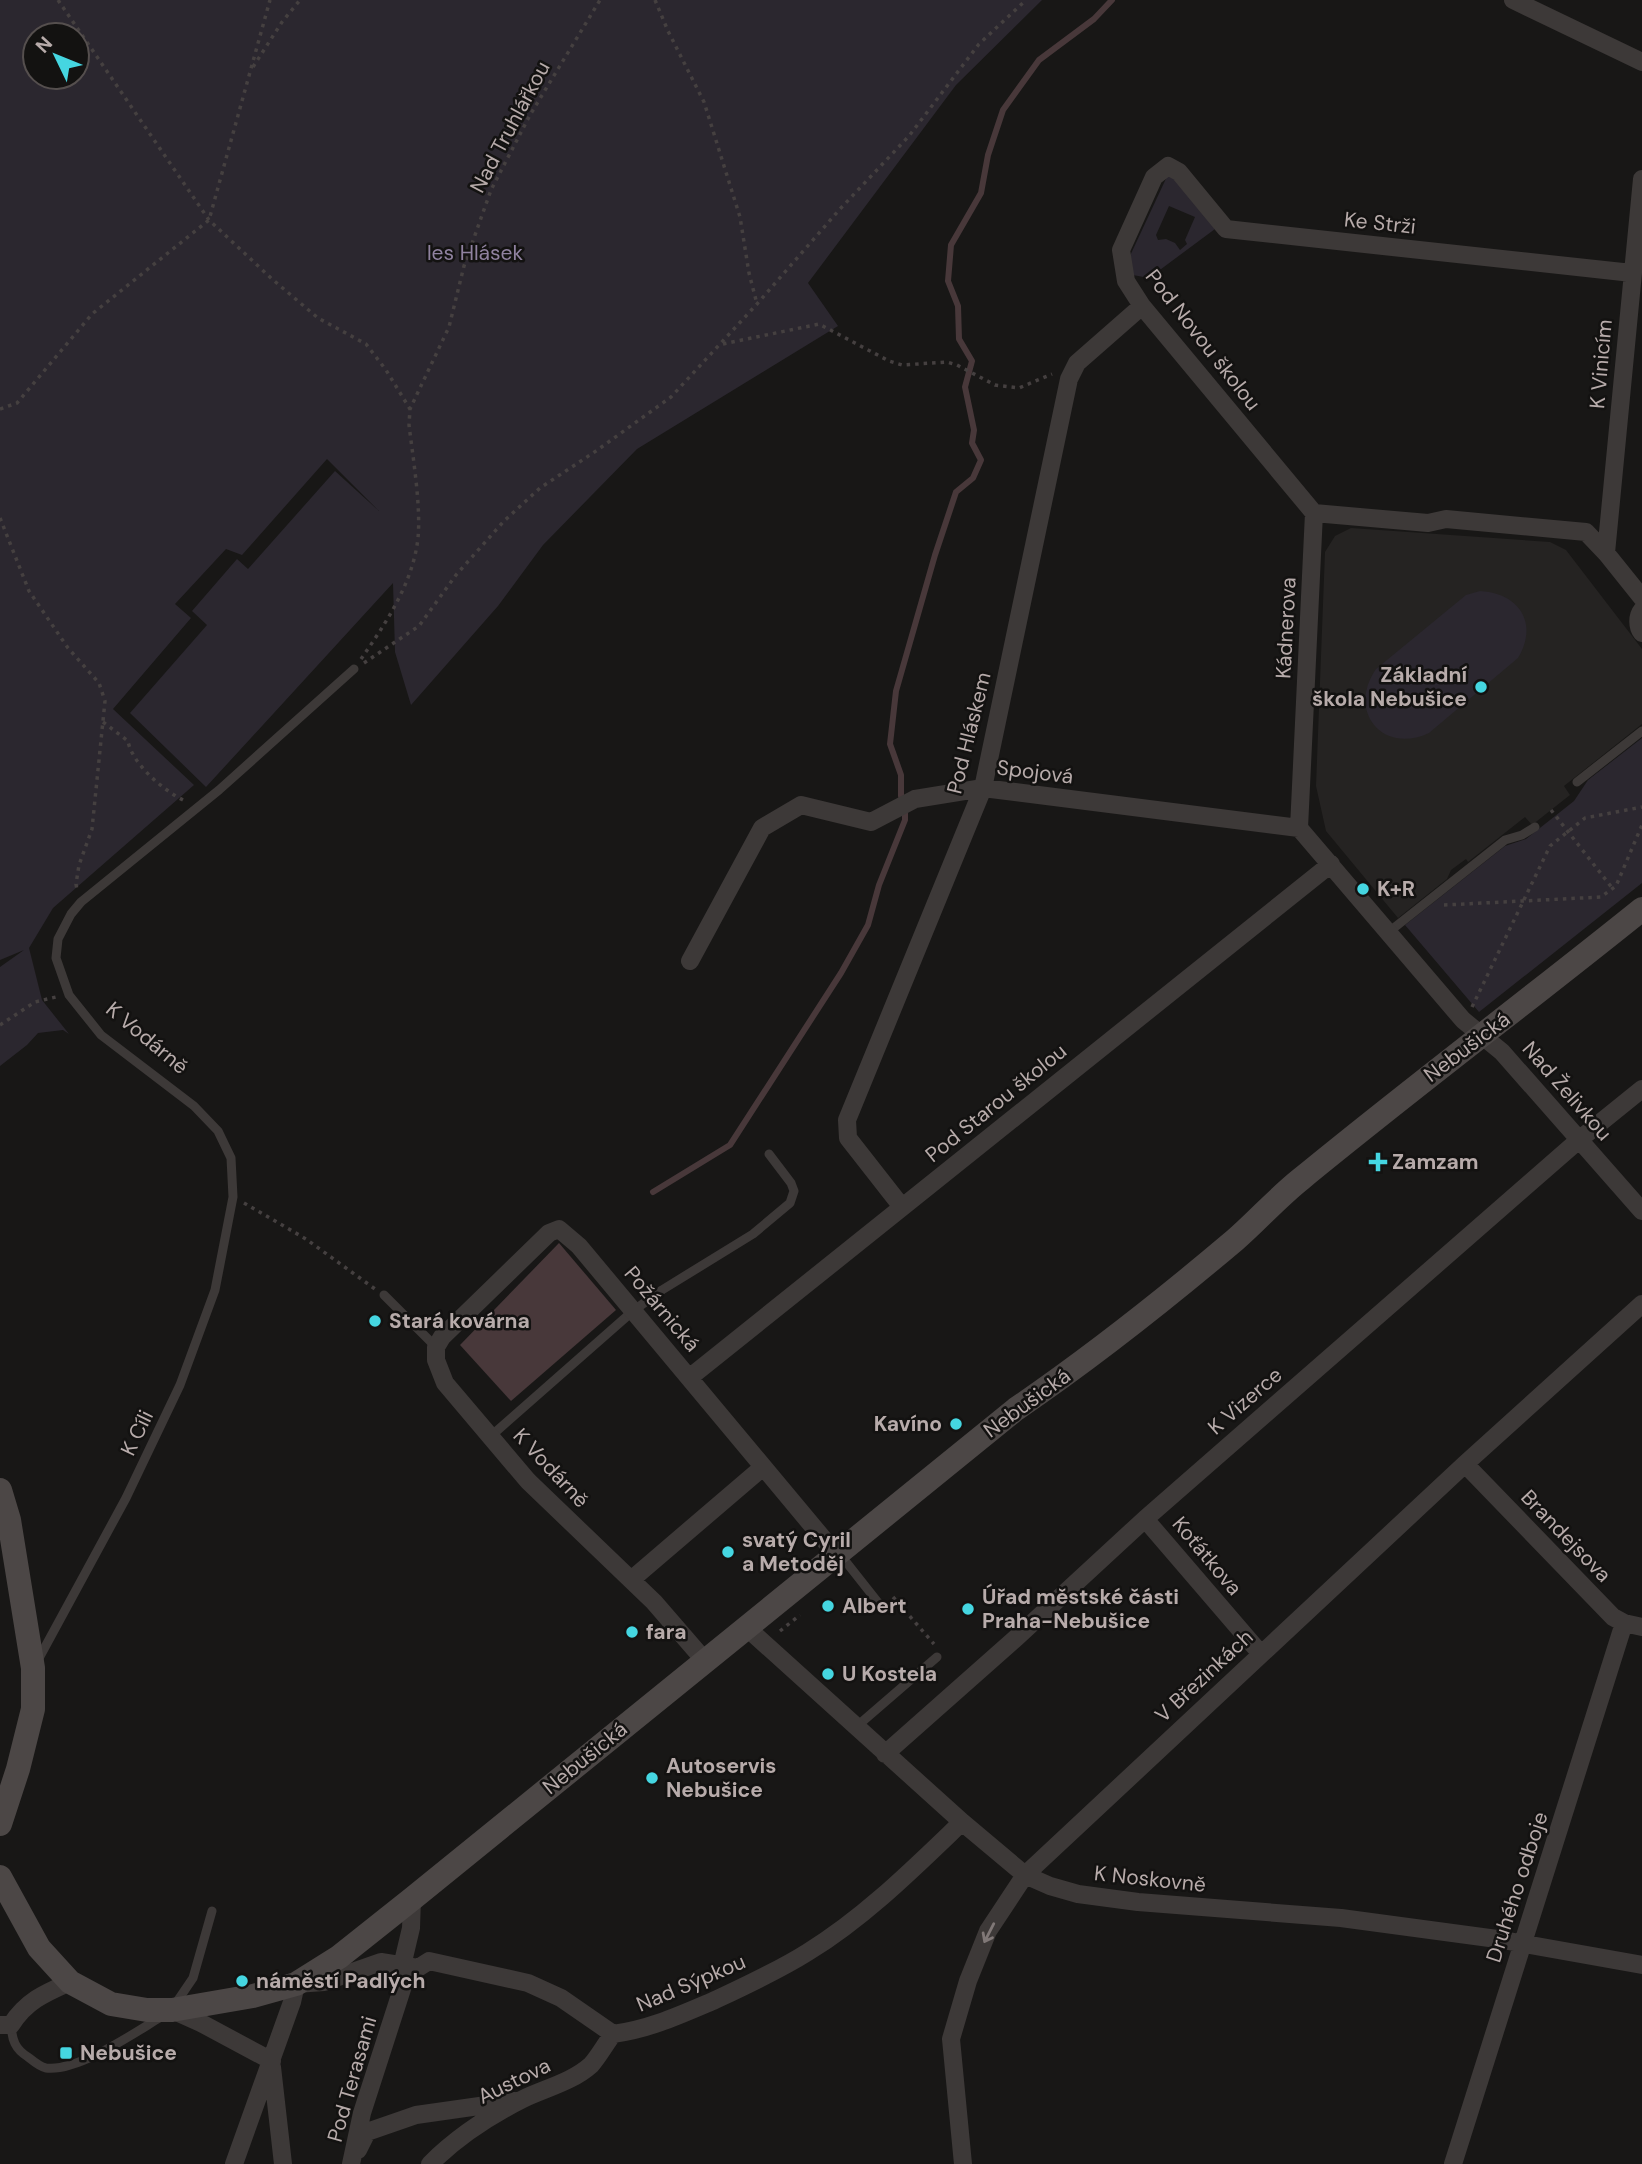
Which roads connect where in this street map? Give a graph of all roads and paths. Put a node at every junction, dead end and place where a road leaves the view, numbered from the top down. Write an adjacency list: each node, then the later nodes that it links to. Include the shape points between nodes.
1 (58, 0): 12 (path)
2 (270, 0): 9 (path)
3 (300, 0): 9 (path)
4 (600, 0): 19 (path, Nad Truhlářkou, via 491,190 464,266 449,327)
5 (655, 0): 14 (path, via 704,102 740,217)
6 (1026, 0): 14 (path, via 979,44 909,136)
7 (1513, 0): 8 (street)
8 (1642, 62)
9 (251, 70): 12 (path)
10 (1154, 177): 13 (street, Ke Strži, via 1168,166 1180,172 1226,229); 15 (street, Pod Novou školou, via 1121,250 1126,281)
11 (1642, 179): 13 (street, K Vinicím)
12 (209, 220): 18 (path, via 92,314 17,403); 19 (path, via 318,318 366,344)
13 (1632, 273): 22 (street, K Vinicím)
14 (757, 304): 16 (path)
15 (1142, 306): 17 (street, Pod Hláskem); 20 (street, Pod Novou školou)
16 (721, 344): 17 (path, via 819,324 889,361 902,365 947,362 995,385 1019,388); 26 (path, via 671,397 540,488 464,566 419,626)
17 (1077, 363): 30 (street, Pod Hláskem, via 1069,379)
18 (0, 409)
19 (410, 409): 26 (path, Nad Truhlářkou, via 418,536 414,562 390,618)
20 (1314, 513): 22 (street, via 1581,531 1591,535); 36 (street, Kádnerova)
21 (0, 518): 27 (path, via 29,592 99,683 105,701)
22 (1606, 553): 23 (street)
23 (1642, 598)
24 (1642, 610): 25 (street, via 1638,619)
25 (1642, 633)
26 (354, 669): 31 (lane, K Vodárně)
27 (103, 722): 31 (path, via 128,740 130,751 166,792); 40 (path, via 92,829 76,884)
28 (1642, 732): 29 (lane)
29 (1577, 782)
30 (983, 788): 36 (street, Spojová); 45 (street, Spojová, via 915,799 871,822 801,805 762,828); 54 (street, Pod Hláskem, via 847,1120 848,1139)
31 (198, 807): 40 (lane, K Vodárně)
32 (1642, 807): 37 (path, via 1585,818)
33 (1551, 810): 37 (path)
34 (1642, 825): 39 (path)
35 (1535, 827): 42 (lane, via 1505,840)
36 (1299, 828): 38 (street)
37 (1567, 831): 39 (path); 41 (path, via 1550,846)
38 (1331, 864): 44 (street); 54 (street, Pod Starou školou)
39 (1613, 891): 41 (path, via 1601,897)
40 (81, 902): 46 (lane, K Vodárně, via 58,939 56,958)
41 (1523, 902): 42 (path); 47 (path)
42 (1421, 906): 44 (lane)
43 (1642, 909): 49 (street, Nebušická)
44 (1390, 931): 47 (street)
45 (690, 961)
46 (69, 995): 48 (path, via 35,1002); 53 (lane, K Vodárně, via 101,1035 194,1106 218,1131 230,1158)
47 (1463, 1020): 49 (street)
48 (0, 1025)
49 (1482, 1035): 51 (street, Nad Želivkou); 67 (street, Nebušická, via 1297,1182 1236,1239 1086,1360 1016,1409)
50 (1642, 1089): 51 (street, K Vizerce)
51 (1580, 1139): 55 (street, Nad Želivkou); 66 (street, K Vizerce)
52 (769, 1154): 59 (lane, via 791,1183 790,1203 753,1234)
53 (233, 1197): 56 (path, via 306,1239); 79 (lane, K Cíli, via 215,1290 180,1385)
54 (902, 1207): 61 (street, Pod Starou školou)
55 (1642, 1211)
56 (364, 1280)
57 (384, 1295): 60 (lane)
58 (1642, 1304): 63 (street, V Březinkách)
59 (633, 1311): 60 (street, Požárnická, via 559,1229 549,1233); 61 (street, Požárnická); 62 (lane)
60 (436, 1347): 62 (street, K Vodárně, via 445,1383)
61 (689, 1378): 64 (street, Požárnická)
62 (491, 1436): 68 (street, K Vodárně, via 528,1481)
63 (1465, 1464): 73 (street, Brandejsova, via 1613,1617); 76 (street, V Březinkách)
64 (763, 1467): 67 (street, Požárnická); 68 (street)
65 (0, 1490): 79 (street)
66 (1145, 1518): 76 (street, Koťátkova); 81 (street, K Vizerce)
67 (837, 1553): 70 (lane); 74 (street, Nebušická)
68 (631, 1580): 78 (street, K Vodárně)
69 (887, 1590): 72 (path)
70 (884, 1610)
71 (801, 1614): 75 (path)
72 (908, 1614)
73 (1633, 1625): 88 (street, Druhého odboje)
74 (746, 1627): 78 (street, Nebušická); 80 (street, K Noskovně)
75 (780, 1632)
76 (1261, 1654): 84 (street, V Březinkách)
77 (937, 1657): 80 (lane)
78 (705, 1661): 86 (street, Nebušická)
79 (33, 1668): 83 (street, via 33,1709)
80 (856, 1727): 81 (street, K Noskovně)
81 (885, 1754): 82 (street, K Noskovně)
82 (962, 1822): 84 (street, K Noskovně); 95 (street, Nad Sýpkou, via 905,1877 808,1952 659,2025)
83 (0, 1824)
84 (1025, 1875): 88 (street, K Noskovně, via 1078,1894 1341,1918); 102 (street, V Březinkách, one-way to 102, via 988,1931 951,2039)
85 (0, 1877): 91 (street, via 39,1948)
86 (412, 1899): 90 (street); 92 (street, via 339,1957)
87 (212, 1911): 93 (lane, via 193,1978)
88 (1523, 1944): 89 (street, K Noskovně); 103 (street, Druhého odboje)
89 (1642, 1965)
90 (402, 1966): 92 (street, via 382,1962 324,1982); 95 (street, via 418,1968 429,1961 528,1983 561,1998); 100 (street, Pod Terasami, via 402,1989 362,2113)
91 (70, 1982): 93 (street, via 111,2004); 94 (street, via 37,1997)
92 (296, 1984): 93 (street); 96 (street)
93 (172, 2010): 94 (lane, via 111,2047 62,2067 44,2068 20,2052); 96 (street)
94 (6, 2025)
95 (613, 2034): 97 (street, Austova, via 591,2064 566,2082)
96 (272, 2061): 98 (street); 99 (street)
97 (522, 2100): 100 (street, Pod Terasami, via 416,2115 368,2132); 101 (street, Austova, via 479,2123)
98 (234, 2164)
99 (282, 2164)
100 (351, 2164)
101 (429, 2164)
102 (964, 2164)
103 (1453, 2164)

